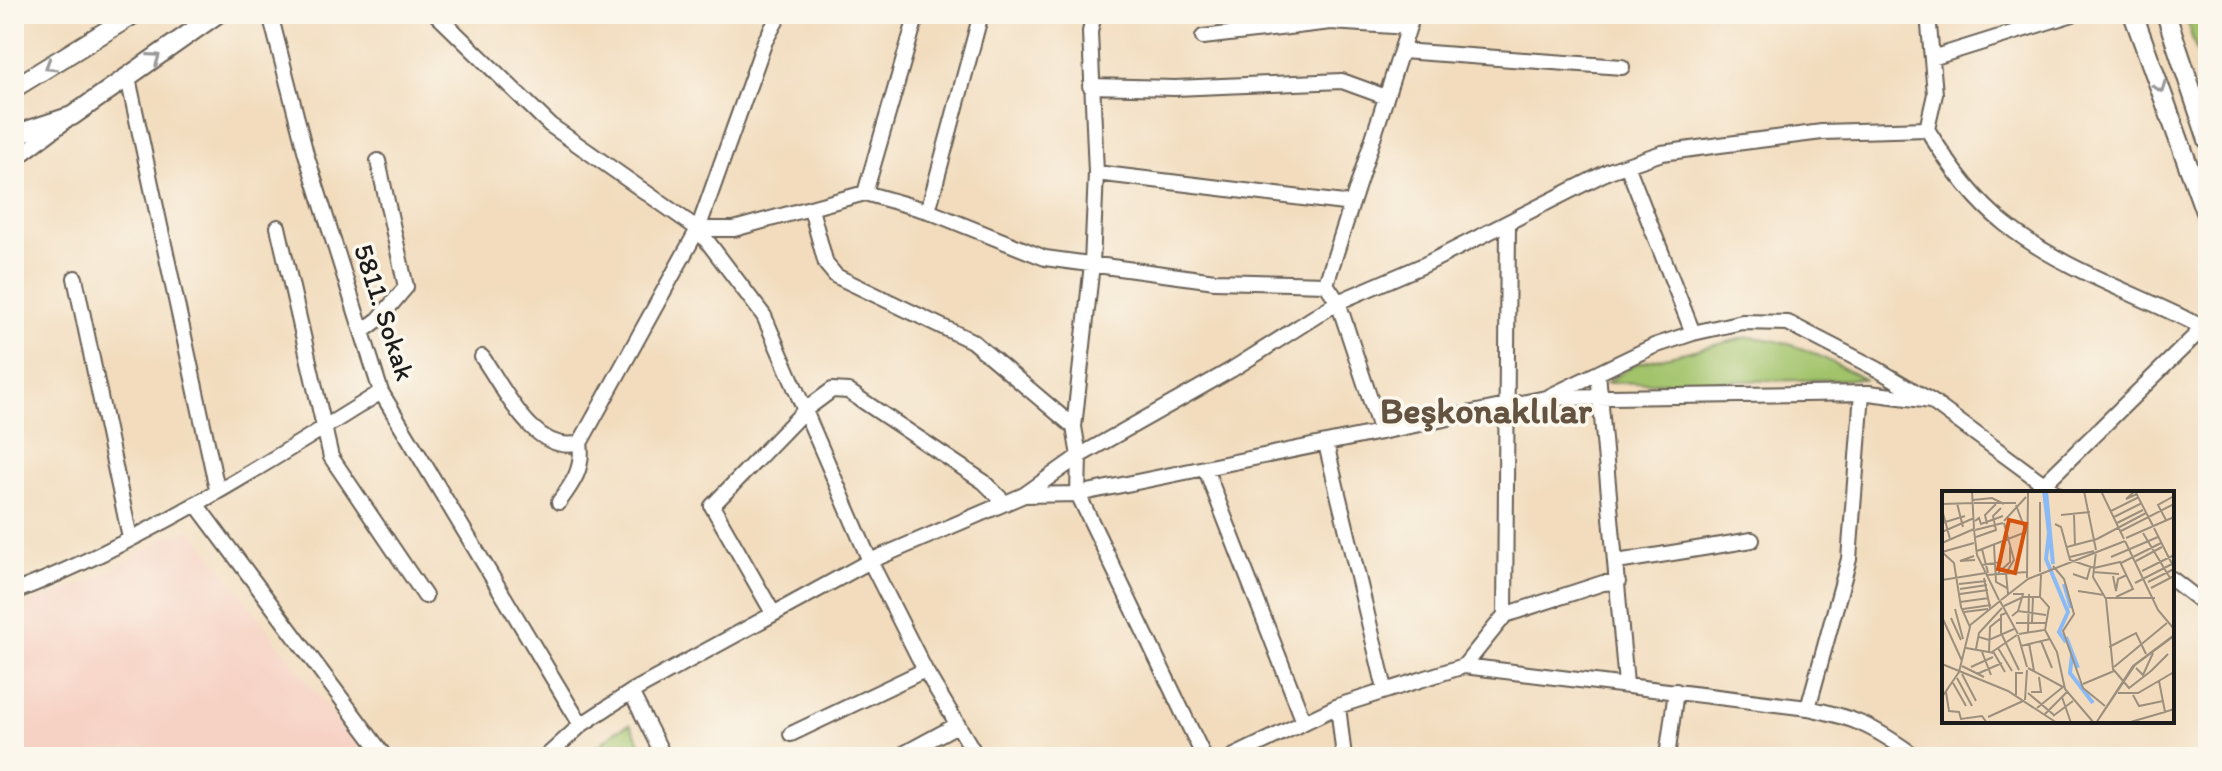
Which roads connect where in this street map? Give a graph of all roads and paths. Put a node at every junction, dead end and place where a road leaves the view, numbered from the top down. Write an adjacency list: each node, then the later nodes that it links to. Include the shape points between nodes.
1 (134, 14): 20 (street, one-way to 20)
2 (217, 14): 18 (street, one-way to 2)
3 (270, 14): 43 (street, 5811. Sokak, via 306,154)
4 (436, 14): 37 (street, via 550,125)
5 (780, 14): 37 (street, via 765,41)
6 (917, 14): 30 (street)
7 (981, 14): 33 (street)
8 (1094, 14): 19 (street)
9 (1928, 14): 16 (street)
10 (2073, 14): 16 (street)
11 (2133, 14): 34 (street, one-way to 34)
12 (2166, 14): 25 (street)
13 (1411, 21): 14 (street, via 1331,22); 15 (street)
14 (1203, 37)
15 (1402, 51): 17 (street); 21 (street)
16 (1932, 58): 23 (street, via 1935,94)
17 (1622, 67)
18 (128, 78): 22 (street); 61 (street)
19 (1090, 86): 21 (street, via 1342,81); 29 (street)
20 (14, 88)
21 (1386, 97): 31 (street)
22 (72, 116): 24 (street); 26 (street)
23 (1927, 129): 28 (street, via 1822,132 1662,153); 42 (street, via 1958,174 2006,224 2041,248)
24 (14, 135)
25 (2208, 140)
26 (14, 160)
27 (378, 161): 43 (street, via 406,287)
28 (1627, 165): 35 (street); 44 (street)
29 (1096, 173): 31 (street); 38 (street)
30 (865, 193): 32 (street); 33 (street)
31 (1352, 204): 40 (street)
32 (811, 209): 37 (street, via 734,229); 54 (street, via 826,264 836,276 972,341)
33 (928, 211): 38 (street, via 1045,258)
34 (2208, 220)
35 (1508, 224): 41 (street); 52 (street)
36 (278, 227): 55 (street)
37 (698, 229): 53 (street, via 764,316); 57 (street)
38 (1092, 264): 40 (street, via 1215,281); 54 (street)
39 (75, 278): 68 (street)
40 (1326, 284): 41 (street)
41 (1338, 302): 56 (street); 59 (street)
42 (2206, 329): 62 (street)
43 (363, 331): 47 (street, 5811. Sokak)
44 (1693, 333): 46 (street); 51 (street, via 1742,322 1788,323)
45 (482, 357): 57 (street, via 537,433 560,446)
46 (1598, 373): 49 (street); 50 (street)
47 (381, 392): 55 (street); 88 (street, 5811. Sokak)
48 (1862, 393): 49 (street); 51 (street); 86 (street, via 1849,559)
49 (1601, 397): 50 (street); 71 (street)
50 (1546, 398): 52 (street)
51 (1931, 401): 62 (street)
52 (1507, 404): 56 (street); 78 (street)
53 (805, 410): 66 (street, via 832,390 848,391 984,482); 70 (street); 77 (street, via 712,506)
54 (1074, 427): 59 (street)
55 (323, 429): 61 (street); 75 (street, via 331,457)
56 (1381, 432): 58 (street)
57 (580, 443): 65 (street, via 583,460)
58 (1326, 444): 60 (street); 82 (street)
59 (1079, 456): 63 (street); 64 (street)
60 (1206, 470): 63 (street); 87 (street)
61 (217, 489): 67 (street)
62 (2050, 489)
63 (1078, 494): 64 (street); 97 (street)
64 (1024, 495): 66 (street)
65 (559, 502)
66 (1005, 503): 70 (street)
67 (196, 504): 68 (street); 92 (street)
68 (130, 538): 74 (street)
69 (1752, 540): 71 (street)
70 (870, 561): 77 (street); 80 (street)
71 (1617, 562): 73 (street)
72 (2174, 581): 76 (street)
73 (1618, 582): 78 (street); 81 (street)
74 (14, 592)
75 (425, 596)
76 (2208, 607)
77 (773, 613): 84 (street)
78 (1505, 615): 79 (street)
79 (1464, 666): 81 (street); 82 (street)
80 (925, 670): 89 (street); 90 (street)
81 (1626, 684): 83 (street)
82 (1385, 689): 85 (street)
83 (1676, 691): 86 (street); 100 (street)
84 (631, 692): 88 (street); 94 (street)
85 (1338, 706): 87 (street); 99 (street)
86 (1808, 708): 101 (street, via 1853,717)
87 (1304, 722): 91 (street)
88 (581, 725): 93 (street)
89 (957, 725): 95 (street); 96 (street)
90 (791, 734)
91 (1258, 751): 98 (street)
92 (385, 757)
93 (546, 757)
94 (664, 757)
95 (898, 757)
96 (977, 757)
97 (1204, 757)
98 (1232, 757)
99 (1344, 757)
100 (1667, 757)
101 (1916, 757)

